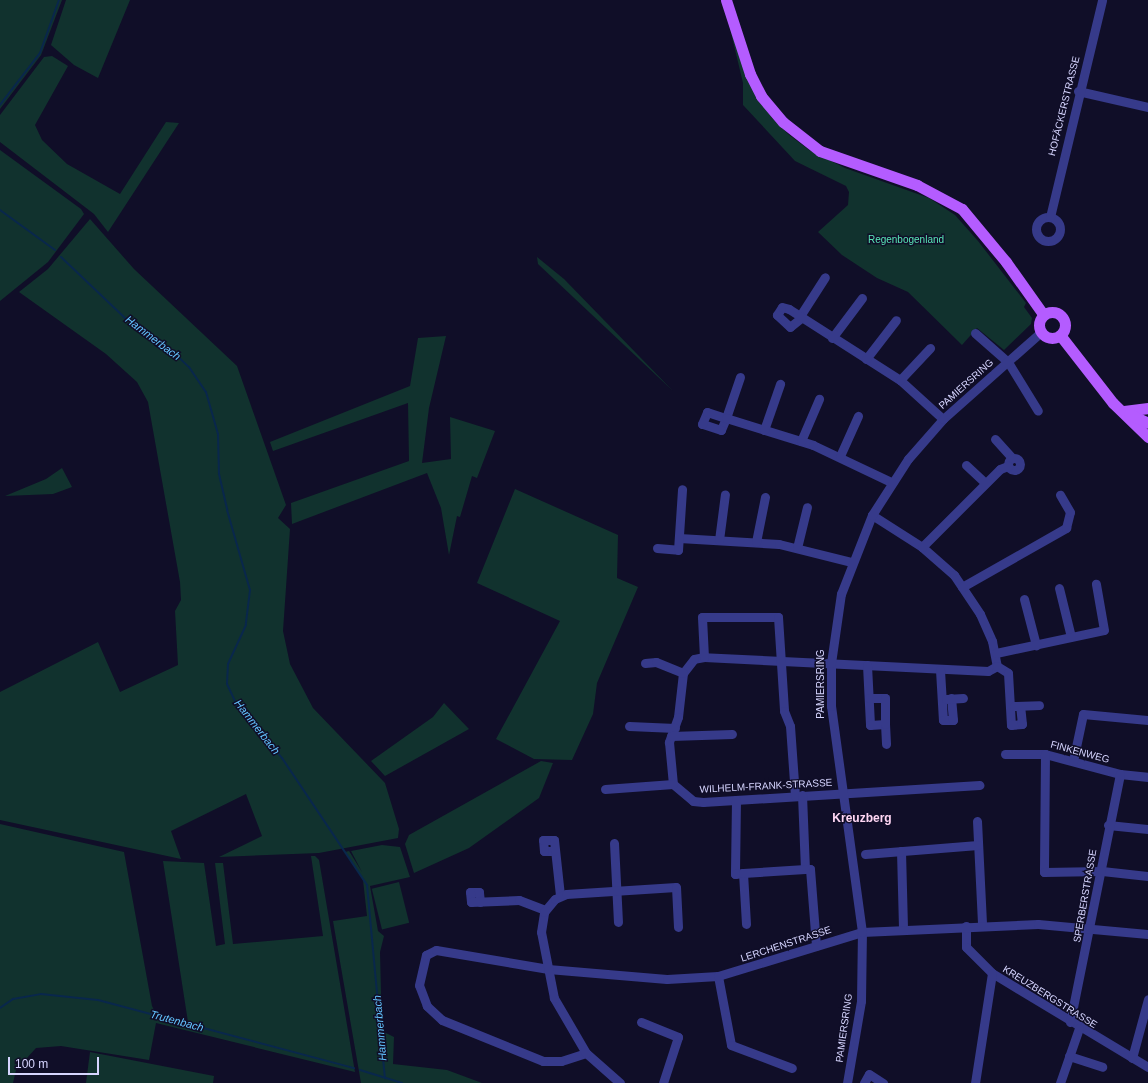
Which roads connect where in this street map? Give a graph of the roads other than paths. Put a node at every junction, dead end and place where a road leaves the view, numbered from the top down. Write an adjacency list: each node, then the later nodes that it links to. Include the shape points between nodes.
1 (726, 0): 8 (main road, via 750,74 761,96 783,122 820,151 916,185 962,209 997,250)
2 (1102, 0): 3 (street, HOFÄCKERSTRASSE)
3 (1078, 91): 4 (street); 5 (street, HOFÄCKERSTRASSE)
4 (1148, 107)
5 (1050, 217)
6 (825, 277): 13 (street, via 798,319)
7 (862, 298): 13 (street)
8 (1043, 314): 10 (main road, via 1039,321); 12 (main road, via 1051,311 1062,316 1065,323)
9 (896, 320): 15 (street)
10 (1041, 332): 12 (main road, via 1048,337); 16 (street, PAMIERSRING)
11 (975, 333): 16 (street)
12 (1060, 335): 23 (main road)
13 (832, 338): 15 (street)
14 (930, 348): 18 (street)
15 (866, 359): 18 (street)
16 (1008, 362): 22 (street); 25 (street, PAMIERSRING)
17 (740, 377): 28 (street, via 723,423)
18 (900, 380): 25 (street)
19 (780, 384): 28 (street)
20 (819, 399): 32 (street)
21 (1148, 408): 23 (main road)
22 (1038, 411)
23 (1121, 411): 26 (main road); 27 (main road)
24 (858, 416): 33 (street)
25 (943, 420): 35 (street, PAMIERSRING)
26 (1132, 422): 29 (main road); 30 (main road)
27 (1148, 423)
28 (764, 430): 32 (street)
29 (1148, 431)
30 (1148, 437)
31 (995, 439): 36 (street, via 1010,462)
32 (801, 441): 33 (street)
33 (840, 456): 35 (street)
34 (966, 465): 36 (street)
35 (891, 482): 42 (street, PAMIERSRING)
36 (985, 483): 46 (street)
37 (682, 489): 43 (street)
38 (725, 494): 44 (street)
39 (1060, 495): 51 (street, via 1070,512 1066,528)
40 (765, 497): 45 (street)
41 (807, 507): 48 (street)
42 (872, 515): 46 (street); 49 (street, PAMIERSRING)
43 (679, 538): 44 (street); 47 (street, via 678,550)
44 (719, 540): 45 (street)
45 (756, 542): 48 (street)
46 (922, 547): 51 (street)
47 (657, 548)
48 (797, 548): 49 (street)
49 (852, 562): 60 (street, PAMIERSRING, via 837,616)
50 (1096, 584): 54 (street, via 1104,630)
51 (962, 587): 56 (street, via 980,614)
52 (1059, 588): 54 (street)
53 (1024, 599): 55 (street)
54 (1070, 637): 55 (street)
55 (1036, 645): 56 (street)
56 (996, 653): 62 (street)
57 (704, 656): 58 (street); 58 (street, via 702,617 778,617); 64 (street, via 694,659)
58 (780, 661): 60 (street); 87 (street)
59 (645, 662): 64 (street, via 656,662)
60 (831, 663): 61 (street); 86 (street, PAMIERSRING, via 834,747)
61 (867, 665): 63 (street); 65 (street)
62 (997, 666): 63 (street, via 988,671); 70 (street, via 1008,673)
63 (940, 670): 68 (street)
64 (683, 673): 75 (street)
65 (868, 698): 73 (street, via 885,698); 73 (street, via 870,725)
66 (951, 698): 67 (street); 68 (street); 68 (street, via 953,720 943,720)
67 (963, 698)
68 (942, 699)
69 (1039, 705): 71 (street)
70 (1010, 706): 71 (street); 71 (street, via 1011,725 1022,724)
71 (1020, 706)
72 (1148, 720): 80 (street, via 1083,714)
73 (886, 724): 77 (street)
74 (629, 726): 75 (street)
75 (673, 732): 76 (street); 83 (street, via 669,742)
76 (732, 734)
77 (886, 744)
78 (1005, 754): 79 (street, FINKENWEG)
79 (1045, 754): 80 (street, FINKENWEG); 98 (street, via 1044,872)
80 (1073, 760): 81 (street, FINKENWEG)
81 (1120, 774): 82 (street, FINKENWEG); 90 (street, SPERBERSTRASSE)
82 (1148, 777)
83 (674, 784): 85 (street); 88 (street, WILHELM-FRANK-STRASSE, via 693,801)
84 (979, 785): 86 (street, WILHELM-FRANK-STRASSE)
85 (605, 789)
86 (842, 793): 87 (street, WILHELM-FRANK-STRASSE); 112 (street, PAMIERSRING)
87 (798, 795): 88 (street, WILHELM-FRANK-STRASSE); 97 (street)
88 (736, 800): 99 (street, via 735,874)
89 (977, 821): 93 (street)
90 (1108, 825): 91 (street); 98 (street, SPERBERSTRASSE)
91 (1148, 829)
92 (614, 843): 101 (street)
93 (978, 846): 95 (street); 107 (street)
94 (554, 851): 102 (street)
95 (901, 851): 96 (street); 110 (street)
96 (865, 854)
97 (805, 869): 99 (street); 114 (street, via 810,869)
98 (1102, 871): 100 (street); 111 (street, SPERBERSTRASSE)
99 (743, 873): 106 (street)
100 (1148, 876)
101 (616, 891): 102 (street); 105 (street); 109 (street, via 676,887)
102 (560, 895): 104 (street)
103 (480, 902): 104 (street, via 519,900)
104 (545, 910): 115 (street, via 541,932)
105 (618, 922)
106 (746, 924)
107 (982, 924): 108 (street, LERCHENSTRASSE); 111 (street, LERCHENSTRASSE)
108 (966, 926): 110 (street, LERCHENSTRASSE); 116 (street, KREUZBERGSTRASSE, via 966,947)
109 (678, 927)
110 (903, 929): 112 (street, LERCHENSTRASSE)
111 (1091, 929): 113 (street, LERCHENSTRASSE); 120 (street, SPERBERSTRASSE)
112 (862, 932): 114 (street, LERCHENSTRASSE); 130 (street, PAMIERSRING, via 861,1001)
113 (1148, 934)
114 (816, 946): 117 (street, LERCHENSTRASSE)
115 (548, 969): 117 (street, LERCHENSTRASSE, via 667,979); 122 (street, via 554,998); 122 (street, LERCHENSTRASSE, via 431,951 423,962 419,985 424,1000 436,1016 543,1061 562,1061)
116 (992, 973): 120 (street, KREUZBERGSTRASSE); 133 (street)
117 (718, 976): 127 (street, via 731,1045)
118 (1148, 999): 124 (street)
119 (641, 1022): 129 (street, via 678,1037)
120 (1070, 1022): 121 (street, KREUZBERGSTRASSE)
121 (1079, 1028): 123 (street); 124 (street, KREUZBERGSTRASSE)
122 (586, 1053): 128 (street)
123 (1069, 1056): 125 (street); 134 (street)
124 (1132, 1058): 126 (street, KREUZBERGSTRASSE)
125 (1102, 1067)
126 (1148, 1067)
127 (792, 1068)
128 (620, 1083)
129 (663, 1083)
130 (847, 1083)
131 (864, 1083): 132 (street, via 868,1074)
132 (883, 1083)
133 (975, 1083)
134 (1060, 1083)

